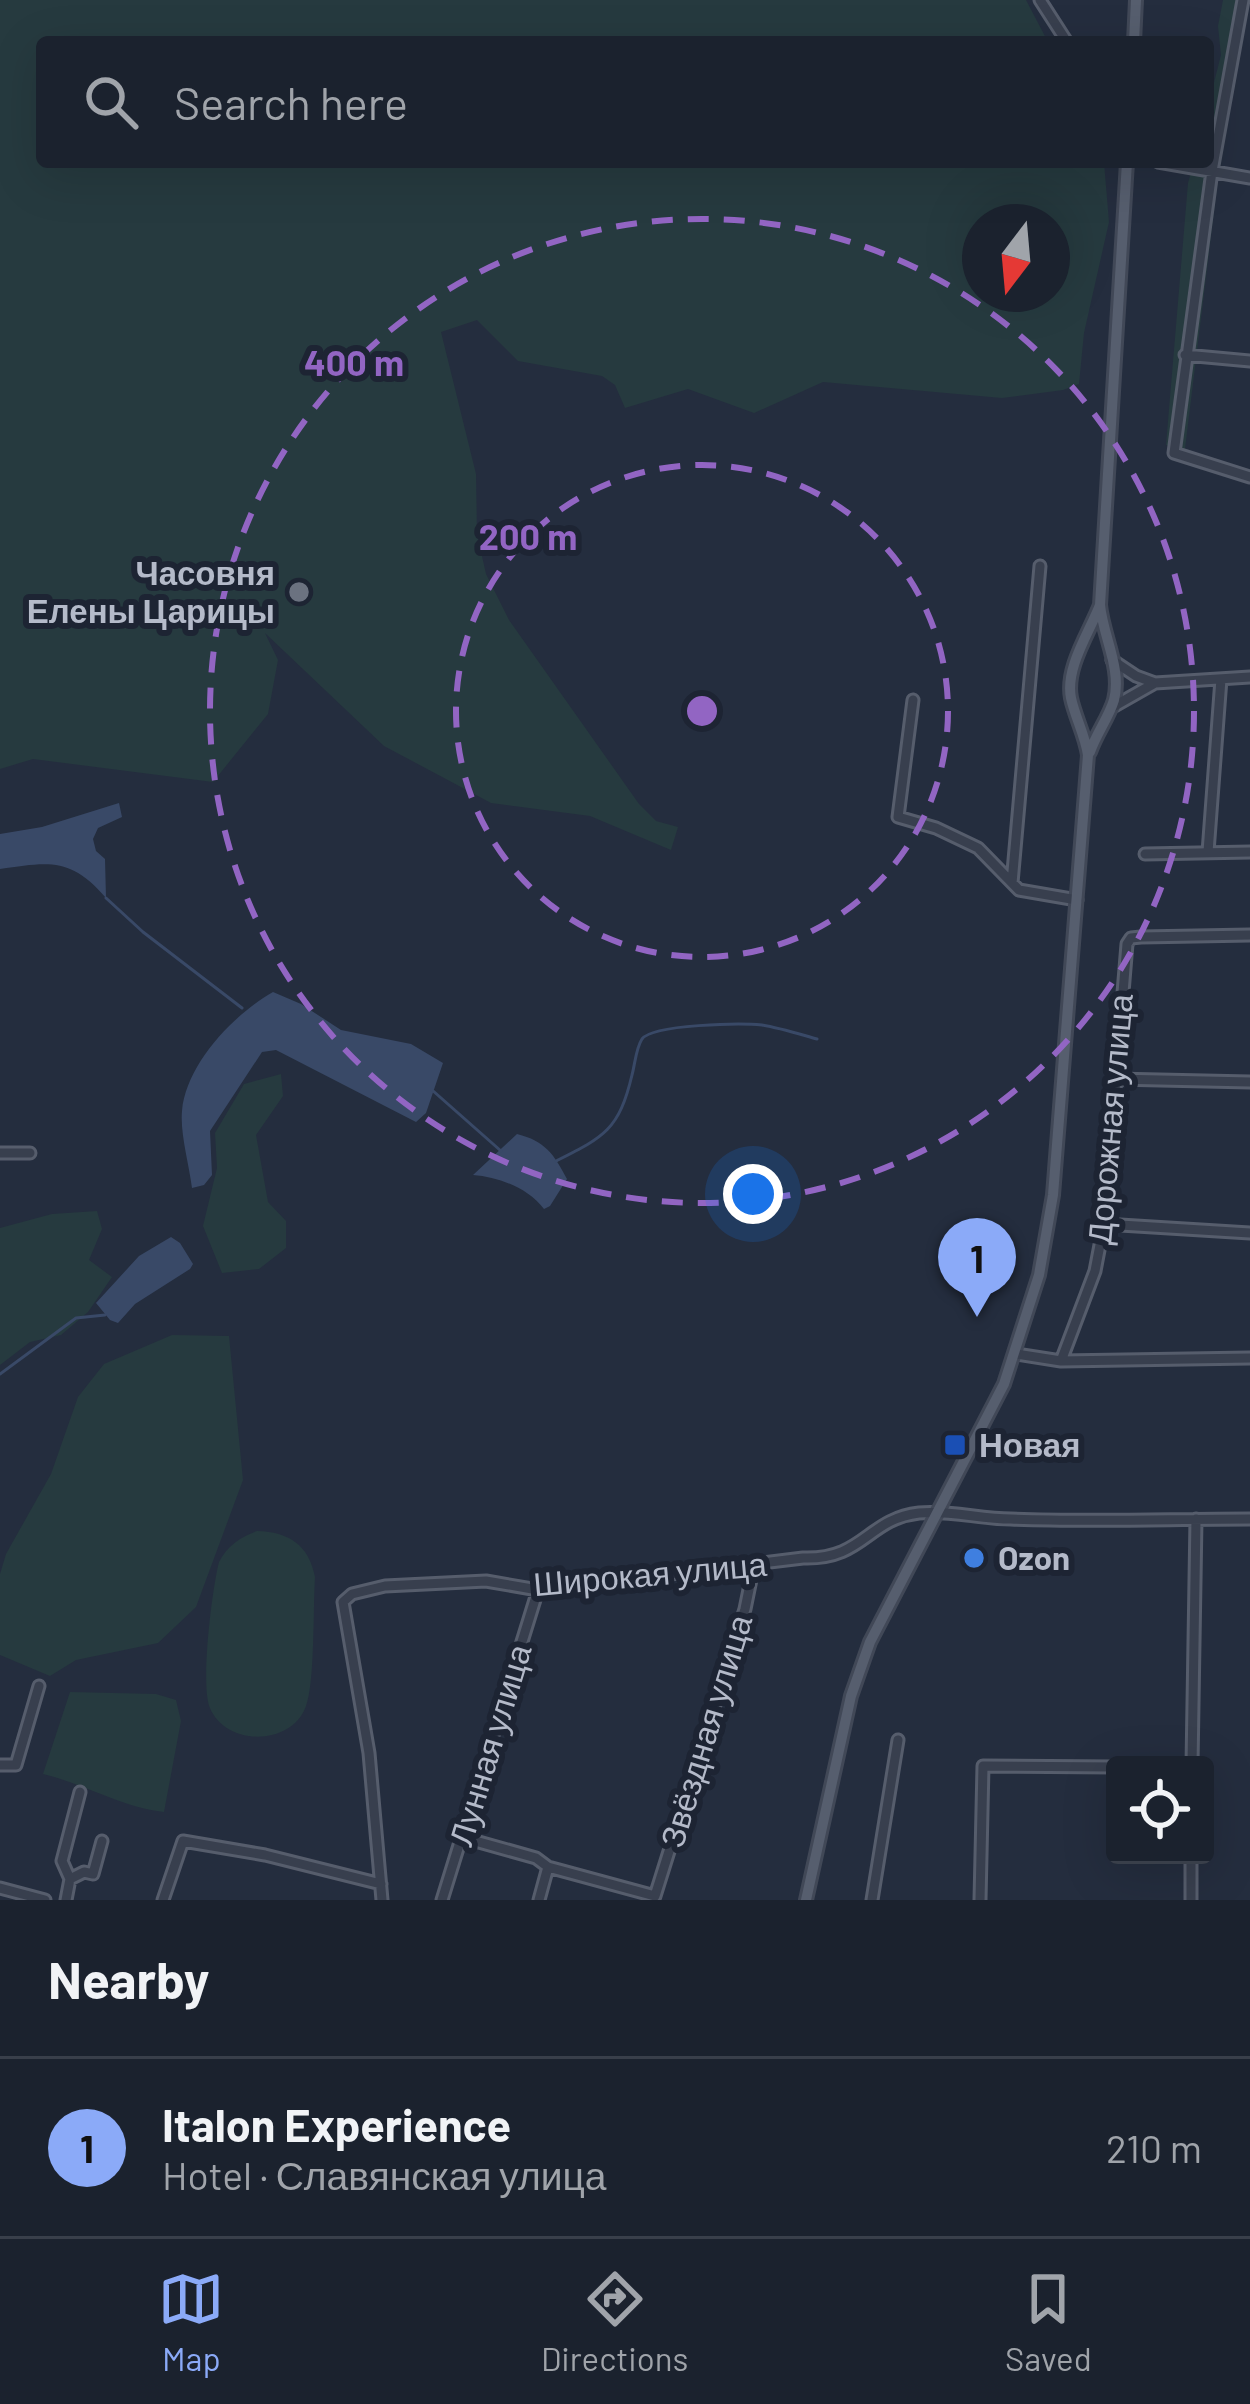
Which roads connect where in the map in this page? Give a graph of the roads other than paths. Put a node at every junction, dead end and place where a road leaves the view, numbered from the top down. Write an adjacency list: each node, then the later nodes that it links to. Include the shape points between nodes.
1 (1040, 0): 4 (street)
2 (1136, 0): 5 (main road)
3 (1243, 0): 6 (street)
4 (1063, 36)
5 (1134, 36)
6 (1214, 160)
7 (1127, 168): 16 (main road)
8 (1194, 168): 10 (street)
9 (1213, 168): 10 (street)
10 (1212, 171): 11 (street); 12 (street)
11 (1250, 178)
12 (1185, 355): 13 (street); 14 (street, via 1174,453)
13 (1250, 361)
14 (1250, 477)
15 (1040, 566): 29 (street)
16 (1100, 605): 17 (main road); 18 (main road)
17 (1090, 654): 18 (main road); 24 (main road, via 1072,682)
18 (1112, 659): 21 (street); 23 (main road)
19 (1250, 676): 20 (street)
20 (1221, 679): 21 (street); 26 (street)
21 (1154, 683): 23 (street)
22 (913, 700): 29 (street, via 898,818 978,848)
23 (1111, 708): 24 (main road, via 1094,716); 25 (main road)
24 (1076, 709): 25 (main road)
25 (1088, 755): 30 (main road)
26 (1208, 851): 27 (street); 28 (street)
27 (1250, 852)
28 (1145, 854)
29 (1012, 883): 30 (street)
30 (1077, 900): 38 (main road, via 1053,1196)
31 (1250, 935): 32 (street, Дорожная улица, via 1131,938)
32 (1115, 1078): 33 (street); 36 (street, Дорожная улица)
33 (1250, 1082)
34 (0, 1153): 35 (street)
35 (30, 1153)
36 (1104, 1224): 37 (street); 40 (street, Дорожная улица)
37 (1250, 1233)
38 (1016, 1354): 40 (street); 41 (main road)
39 (1250, 1358): 40 (street)
40 (1061, 1361)
41 (935, 1513): 42 (street, Широкая улица); 44 (street, Широкая улица, via 892,1518 841,1555); 65 (main road, via 851,1696)
42 (1196, 1519): 43 (street, Широкая улица); 48 (street)
43 (1250, 1519)
44 (754, 1565): 45 (street, Широкая улица); 55 (street, Звёздная улица, via 656,1896)
45 (538, 1590): 52 (street, Лунная улица); 57 (street, Широкая улица, via 486,1581 385,1586 343,1601)
46 (39, 1686): 49 (street, via 16,1765)
47 (898, 1740): 66 (street)
48 (1192, 1756)
49 (0, 1765)
50 (1106, 1767): 67 (street, via 982,1766)
51 (80, 1792): 56 (street, via 62,1861)
52 (461, 1837): 55 (street); 63 (street, Лунная улица)
53 (103, 1841): 56 (street, via 93,1874)
54 (1191, 1864): 68 (street)
55 (548, 1867): 64 (street)
56 (70, 1879): 60 (street)
57 (381, 1884): 61 (street, via 183,1841); 62 (street, Широкая улица)
58 (0, 1888): 59 (street)
59 (45, 1900)
60 (66, 1900)
61 (164, 1900)
62 (382, 1900)
63 (442, 1900)
64 (539, 1900)
65 (806, 1900)
66 (872, 1900)
67 (980, 1900)
68 (1191, 1900)

